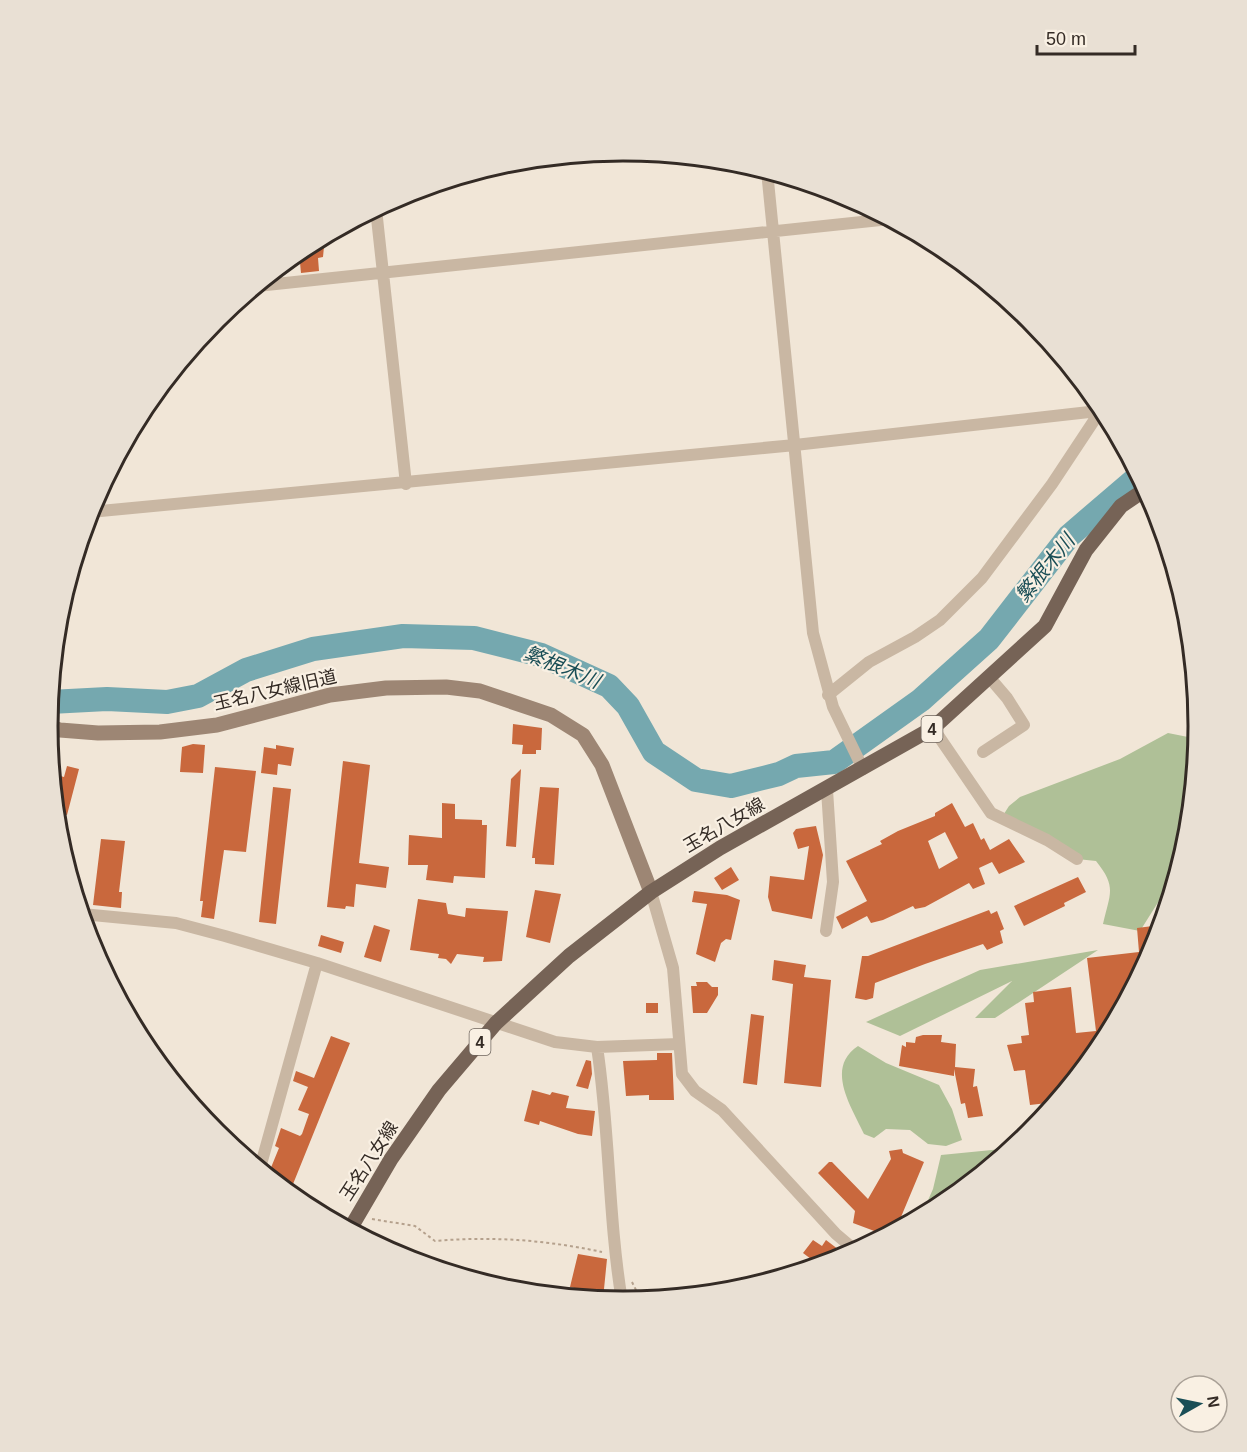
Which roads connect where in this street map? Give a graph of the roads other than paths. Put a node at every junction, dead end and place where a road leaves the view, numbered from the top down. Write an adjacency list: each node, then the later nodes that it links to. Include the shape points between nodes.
1 (768, 180): 4 (street)
2 (377, 218): 5 (street)
3 (876, 221): 4 (street)
4 (774, 232): 5 (street); 9 (street)
5 (383, 273): 6 (street); 10 (street)
6 (272, 284)
7 (1092, 411): 9 (street)
8 (1096, 416): 14 (street, via 1052,484 982,578 940,620 868,662)
9 (795, 446): 10 (street); 14 (street, via 813,633)
10 (406, 484): 12 (street)
11 (1138, 494): 13 (main road, 玉名八女線 / 4, via 1121,506 1086,550 1045,626)
12 (102, 511)
13 (989, 677): 15 (main road, 玉名八女線 / 4); 17 (street, via 1024,725)
14 (830, 701): 18 (street)
15 (933, 728): 18 (main road, 玉名八女線 / 4); 20 (street, via 991,813)
16 (58, 730): 21 (street, 玉名八女線旧道, via 160,732 218,724 330,695 386,688 480,691 551,715 583,735 602,765)
17 (983, 752)
18 (861, 763): 19 (main road, 玉名八女線 / 4)
19 (827, 790): 21 (main road, 玉名八女線 / 4, via 720,848); 23 (street, via 833,882)
20 (1077, 859)
21 (651, 892): 25 (main road, 玉名八女線 / 4, via 569,956); 26 (street, via 673,968)
22 (91, 915): 24 (street, via 176,923)
23 (826, 931)
24 (317, 963): 25 (street); 28 (street)
25 (496, 1023): 27 (street, via 555,1042); 29 (main road, 玉名八女線 / 4, via 439,1090)
26 (679, 1044): 27 (street); 30 (street, via 682,1074 695,1091 722,1110)
27 (597, 1047): 31 (street)
28 (262, 1160)
29 (354, 1222)
30 (848, 1244)
31 (620, 1291)

